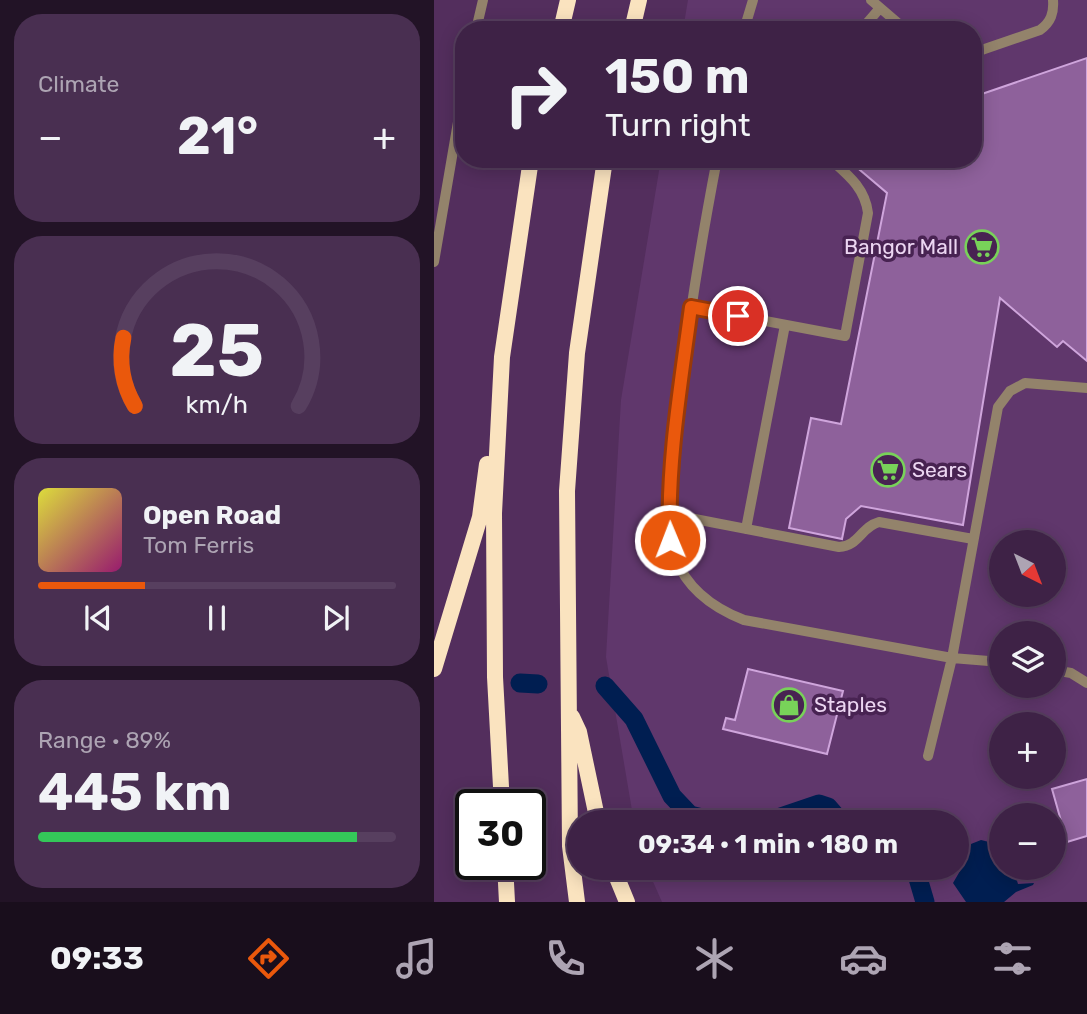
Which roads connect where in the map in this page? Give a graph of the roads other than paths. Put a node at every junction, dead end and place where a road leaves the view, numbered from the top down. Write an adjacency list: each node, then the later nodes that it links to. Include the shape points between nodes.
1 (483, 0): 7 (street)
2 (568, 0): 8 (highway)
3 (753, 0): 10 (street)
4 (1054, 0): 13 (street, via 1053,14 1041,30)
5 (634, 1): 9 (highway)
6 (876, 4): 11 (street); 12 (street)
7 (478, 21)
8 (563, 21)
9 (633, 21)
10 (747, 21)
11 (866, 21)
12 (896, 21)
13 (982, 50)
14 (455, 140): 19 (street)
15 (530, 168): 22 (highway)
16 (604, 168): 34 (highway, via 575,380 568,491)
17 (715, 168): 20 (street)
18 (840, 168): 21 (street, via 855,181 867,204 845,336)
19 (434, 262)
20 (691, 307): 21 (street); 24 (street)
21 (785, 325): 25 (street)
22 (502, 357): 29 (highway, via 480,517); 36 (highway, via 494,513)
23 (1087, 388): 26 (street, via 1026,383 1007,394 998,407)
24 (669, 514): 25 (street); 27 (street, via 670,540 683,574 718,609 744,620)
25 (746, 529): 26 (street, via 839,547 855,544 867,528 879,522)
26 (973, 539): 27 (street)
27 (952, 658): 28 (street); 35 (street)
28 (989, 661)
29 (434, 669)
30 (1087, 670): 32 (street)
31 (1066, 672): 32 (street)
32 (1071, 673): 33 (street)
33 (1087, 683)
34 (568, 708): 37 (highway, via 579,732); 41 (highway, via 570,846)
35 (928, 756)
36 (501, 789)
37 (595, 810)
38 (506, 880): 40 (highway)
39 (618, 880): 42 (highway)
40 (508, 902)
41 (578, 902)
42 (626, 902)

